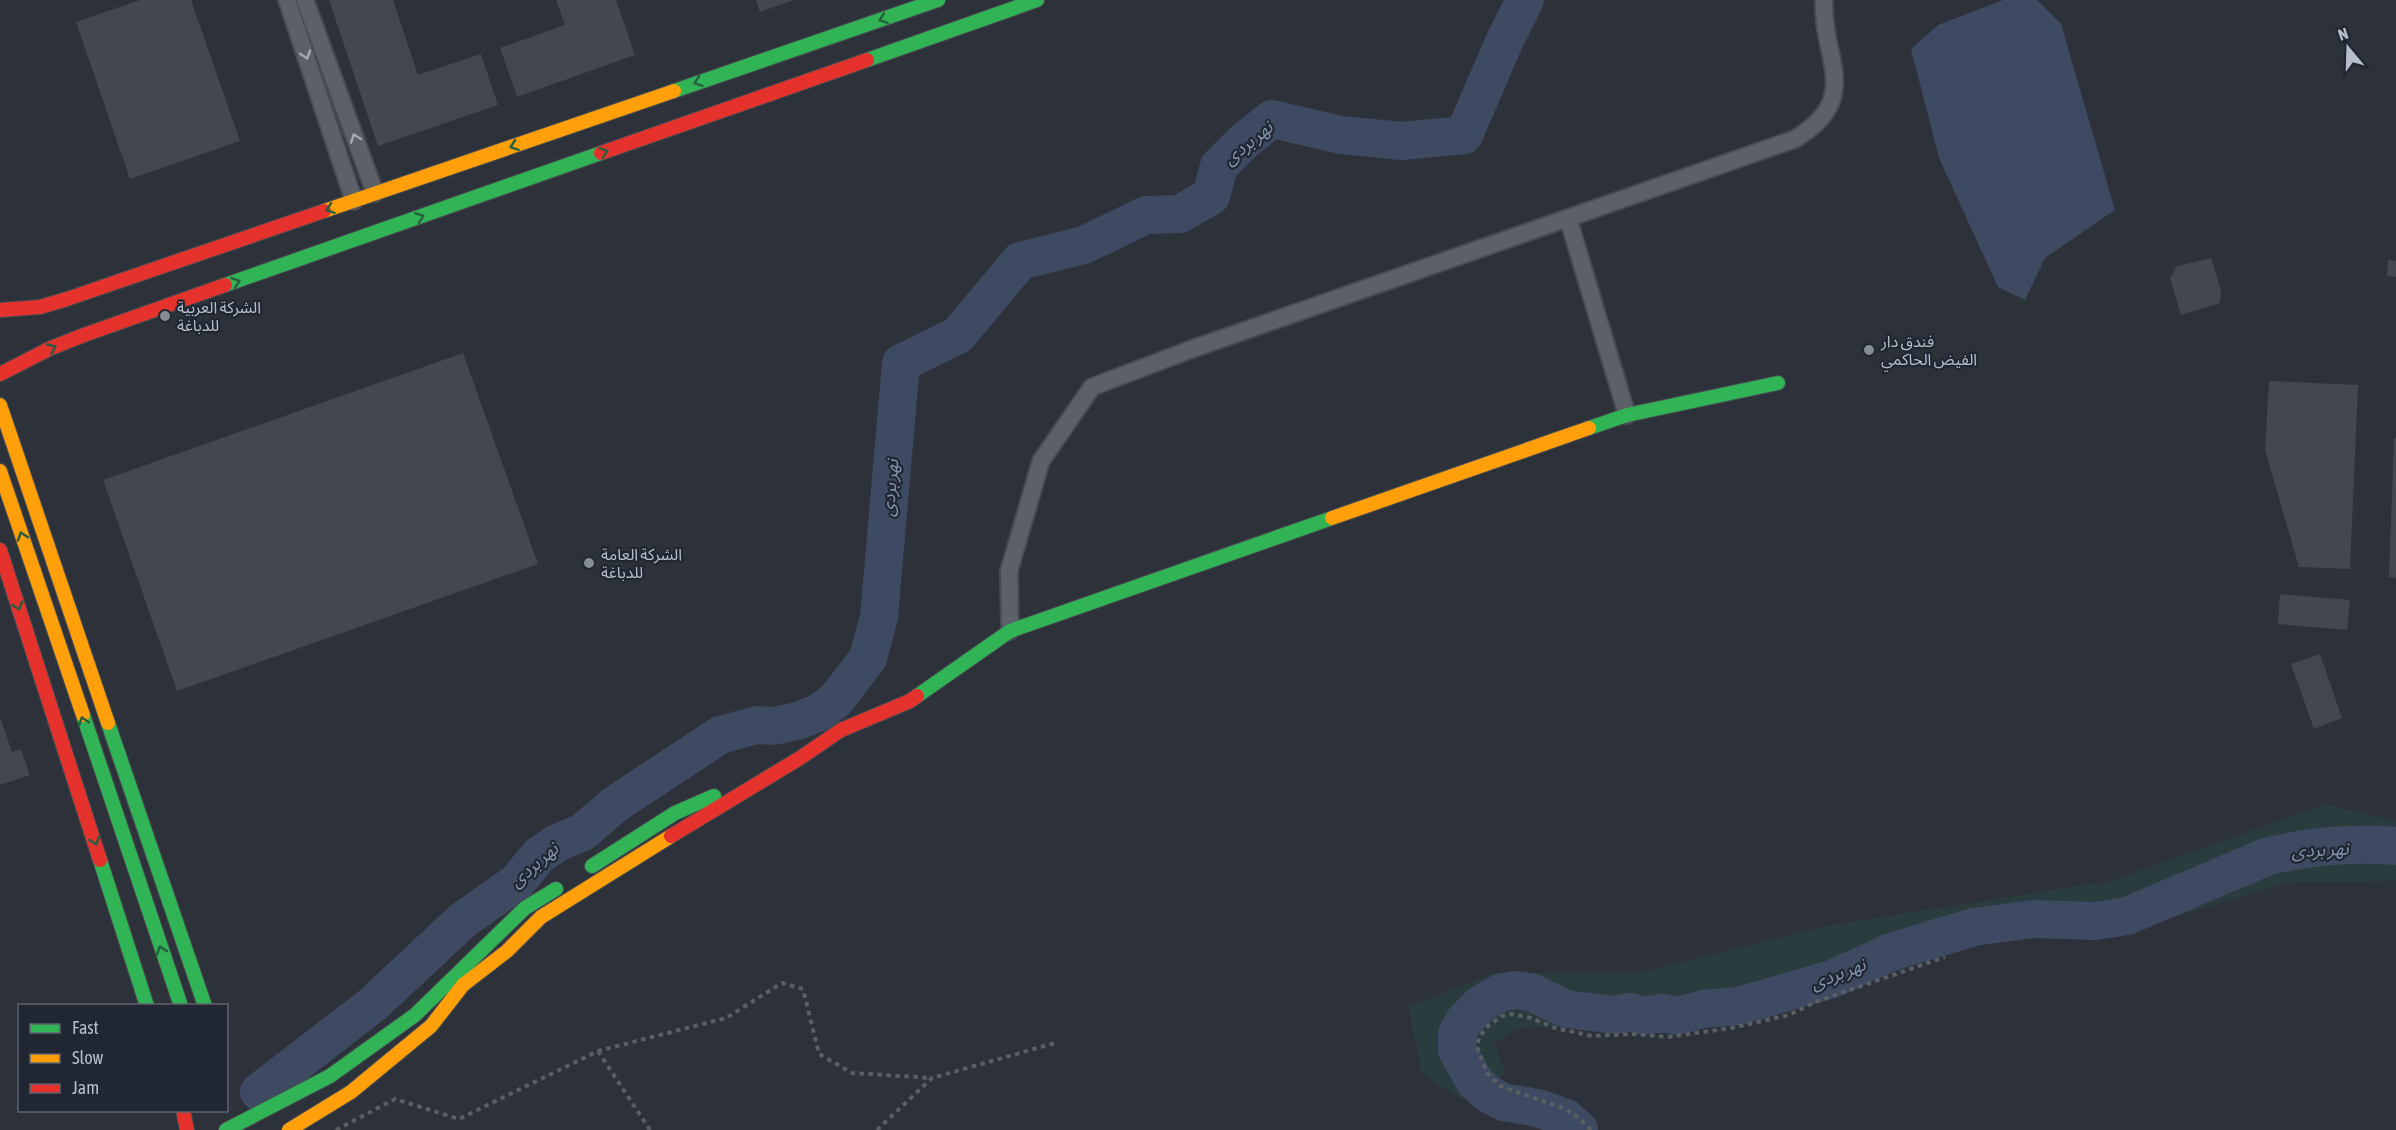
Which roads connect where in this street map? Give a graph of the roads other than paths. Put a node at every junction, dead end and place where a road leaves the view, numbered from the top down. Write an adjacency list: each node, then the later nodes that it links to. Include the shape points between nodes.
1 (287, 0): 7 (street, one-way to 7)
2 (305, 0): 6 (street, one-way to 2)
3 (938, 0): 6 (main road, one-way to 6)
4 (1037, 0): 11 (main road, one-way to 4, via 84,335)
5 (1824, 0): 8 (street, via 1835,85 1831,102 1810,130 1779,145)
6 (375, 193): 7 (main road)
7 (354, 201): 10 (main road, one-way to 10, via 67,299)
8 (1568, 218): 14 (street); 17 (street, via 1092,387 1041,461 1010,571)
9 (0, 303): 10 (main road)
10 (7, 310)
11 (0, 374)
12 (1778, 383): 14 (main road)
13 (0, 405): 23 (main road)
14 (1627, 415): 17 (main road)
15 (0, 471): 22 (main road, one-way to 15)
16 (0, 550): 21 (main road, one-way to 21)
17 (1010, 631): 18 (main road, via 910,701 840,730)
18 (800, 758): 19 (main road, via 675,813); 27 (main road, via 541,917 507,951 463,985 431,1026 351,1092)
19 (585, 870)
20 (565, 883): 26 (main road, via 525,908 415,1015 330,1076)
21 (147, 1004)
22 (181, 1004)
23 (205, 1004)
24 (183, 1112): 25 (main road)
25 (187, 1130)
26 (226, 1130)
27 (289, 1130)

